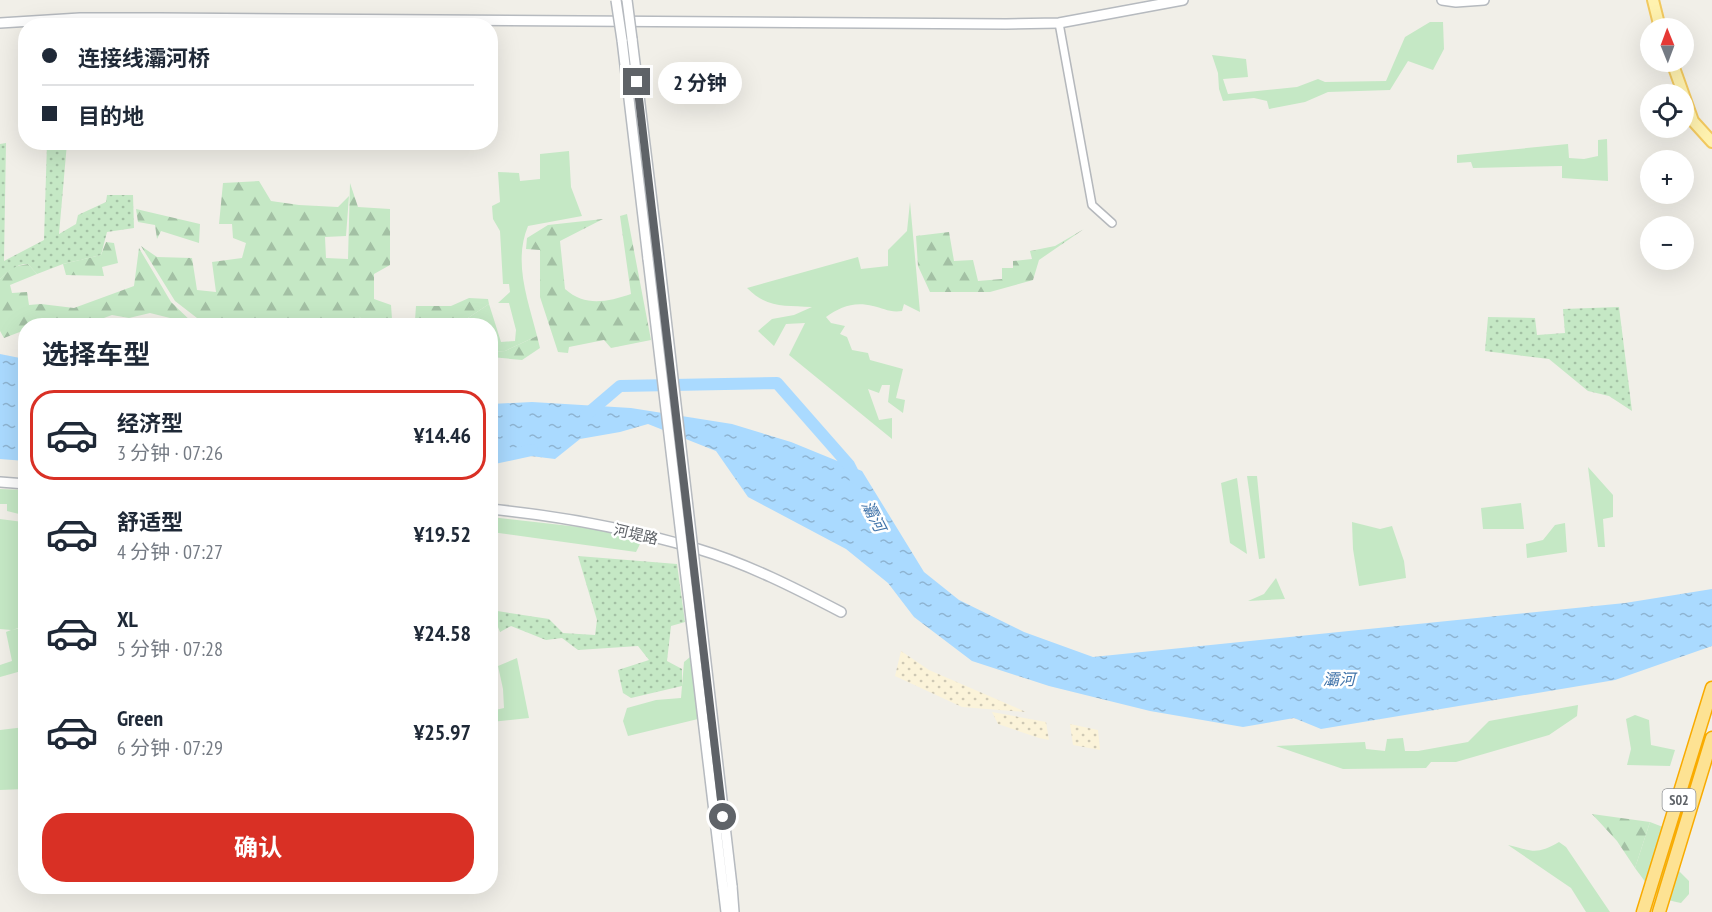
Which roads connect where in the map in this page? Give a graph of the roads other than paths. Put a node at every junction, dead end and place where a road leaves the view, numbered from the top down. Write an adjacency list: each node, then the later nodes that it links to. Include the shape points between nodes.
1 (616, 0): 23 (main road, bridge)
2 (627, 0): 23 (main road, bridge)
3 (1183, 0): 13 (main road)
4 (1442, 0): 5 (main road)
5 (1484, 0)
6 (1653, 0): 9 (main road)
7 (80, 18): 8 (main road)
8 (159, 18)
9 (1658, 18)
10 (498, 20): 13 (main road)
11 (18, 22): 12 (main road)
12 (0, 23)
13 (1059, 23): 16 (street, via 1092,205)
14 (1675, 72): 15 (main road, via 1693,121)
15 (1712, 142)
16 (1112, 223)
17 (0, 482): 18 (main road)
18 (18, 483)
19 (498, 510): 20 (main road, 河堤路, via 602,526 699,549)
20 (841, 612)
21 (1712, 687): 26 (highway, S02)
22 (1712, 738): 27 (highway, S02)
23 (727, 887): 24 (main road); 25 (main road)
24 (726, 912)
25 (734, 912)
26 (1643, 912)
27 (1659, 912)

